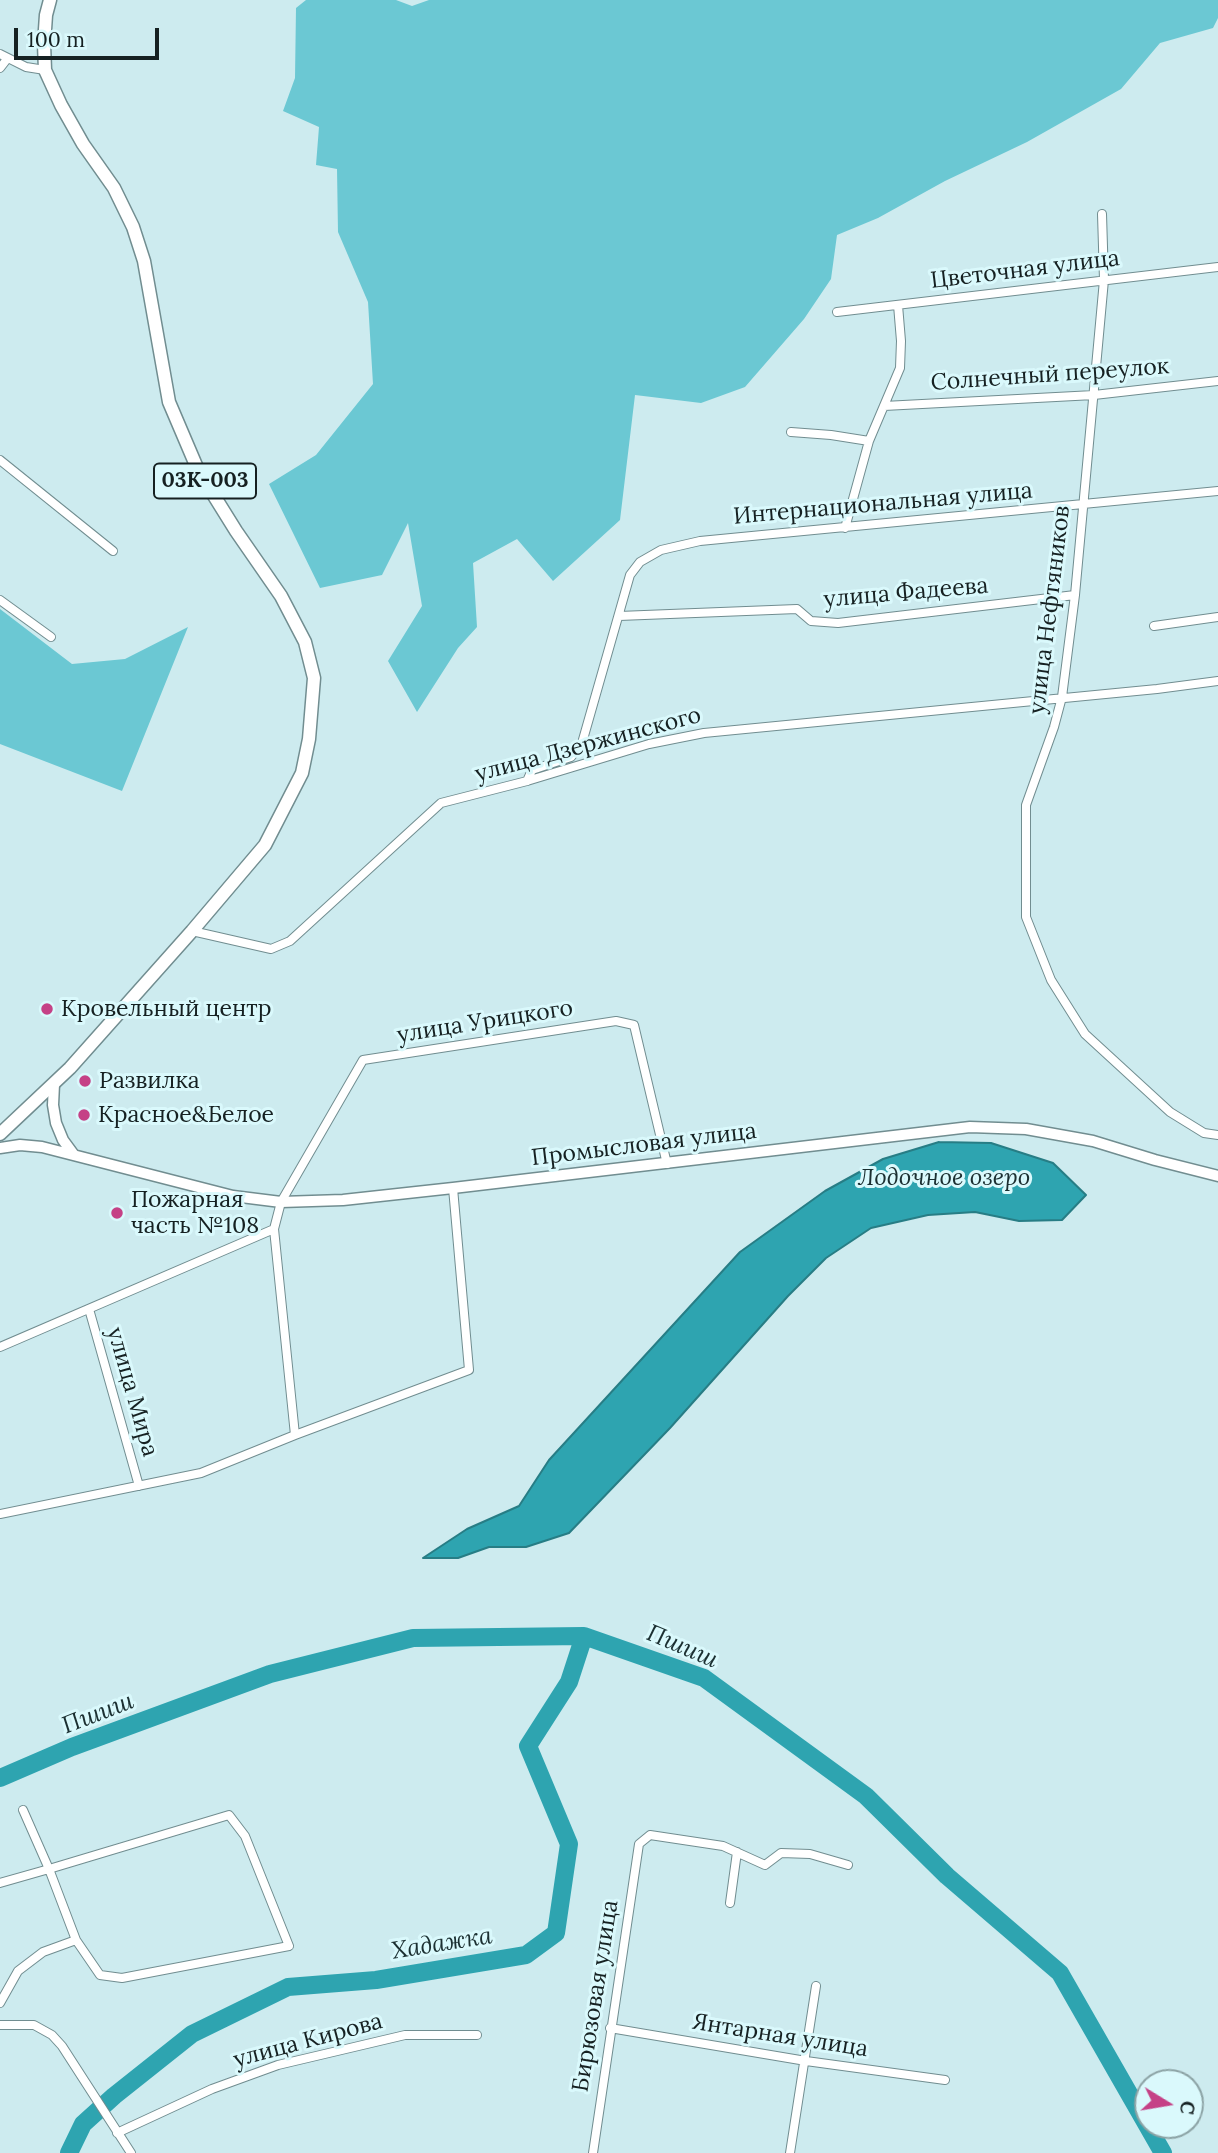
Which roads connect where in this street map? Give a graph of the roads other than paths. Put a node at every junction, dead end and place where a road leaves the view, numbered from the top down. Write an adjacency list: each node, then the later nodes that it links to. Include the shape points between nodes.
1 (50, 0): 4 (main road, 03К-003)
2 (4, 57): 3 (street); 4 (street, via 26,68)
3 (0, 68)
4 (45, 70): 29 (main road, 03К-003, via 133,227 144,261 169,402 198,470 281,596 304,642 314,678 302,773 265,845)
5 (1101, 214): 7 (street, улица Нефтяников)
6 (1218, 267): 7 (street, Цветочная улица)
7 (1104, 280): 8 (street, Цветочная улица); 11 (street, улица Нефтяников)
8 (898, 305): 9 (street, Цветочная улица); 12 (street, via 900,368)
9 (837, 312)
10 (1218, 381): 11 (street, Солнечный переулок)
11 (1094, 395): 12 (street, Солнечный переулок); 17 (street, улица Нефтяников)
12 (884, 406): 14 (street)
13 (790, 432): 14 (street)
14 (869, 442): 18 (street)
15 (0, 460): 19 (street)
16 (1218, 491): 17 (street, Интернациональная улица)
17 (1084, 505): 18 (street, Интернациональная улица); 20 (street, улица Нефтяников)
18 (845, 527): 22 (street, Интернациональная улица, via 700,541 661,550 640,562 630,575)
19 (113, 551)
20 (1075, 596): 22 (street, улица Фадеева, via 838,623 811,621 797,609); 27 (street, улица Нефтяников)
21 (0, 600): 25 (street)
22 (619, 616): 28 (street, via 582,743 571,757 532,769)
23 (1218, 617): 24 (street)
24 (1154, 626)
25 (51, 637)
26 (1218, 681): 27 (street, улица Дзержинского)
27 (1062, 697): 28 (street, улица Дзержинского, via 704,733); 32 (street, улица Нефтяников, via 1027,805 1026,916 1051,980 1085,1034 1170,1112 1204,1133)
28 (527, 780): 29 (street, улица Дзержинского, via 441,803 290,941 271,949)
29 (192, 931): 30 (main road, 03К-003)
30 (54, 1084): 31 (main road, 03К-003); 34 (main road, via 56,1123)
31 (0, 1134)
32 (1218, 1135)
33 (0, 1148): 34 (main road, Промысловая улица, via 43,1147)
34 (74, 1155): 38 (main road, Промысловая улица, via 233,1196)
35 (667, 1164): 36 (main road, Промысловая улица, via 970,1127 1026,1129 1093,1141); 37 (main road, Промысловая улица); 38 (street, улица Урицкого, via 634,1025 616,1021 363,1060)
36 (1218, 1176)
37 (453, 1188): 38 (main road, Промысловая улица); 42 (street, улица Мира, via 469,1370)
38 (281, 1202): 39 (street)
39 (274, 1229): 40 (street); 42 (street)
40 (89, 1308): 41 (street); 43 (street, улица Мира)
41 (0, 1347)
42 (295, 1435): 43 (street, улица Мира, via 201,1473)
43 (139, 1486): 44 (street, улица Мира)
44 (0, 1514)
45 (23, 1810): 48 (street)
46 (737, 1852): 47 (street, via 765,1865 781,1853 810,1854); 50 (street); 55 (street, Бирюзовая улица, via 650,1835 639,1844)
47 (848, 1865)
48 (49, 1869): 49 (street); 51 (street); 51 (street, via 229,1815 245,1836 289,1946 122,1978 100,1975)
49 (0, 1884)
50 (730, 1903)
51 (76, 1940): 53 (street, via 43,1952 18,1971)
52 (817, 1986): 57 (street)
53 (0, 2003)
54 (0, 2025): 59 (street, via 34,2025 52,2035)
55 (610, 2028): 57 (street, Янтарная улица); 61 (street, Бирюзовая улица)
56 (477, 2035): 59 (street, улица Кирова, via 405,2035 278,2065)
57 (806, 2061): 58 (street, Янтарная улица); 62 (street)
58 (945, 2080)
59 (115, 2129): 60 (street)
60 (131, 2153)
61 (593, 2153)
62 (790, 2153)

